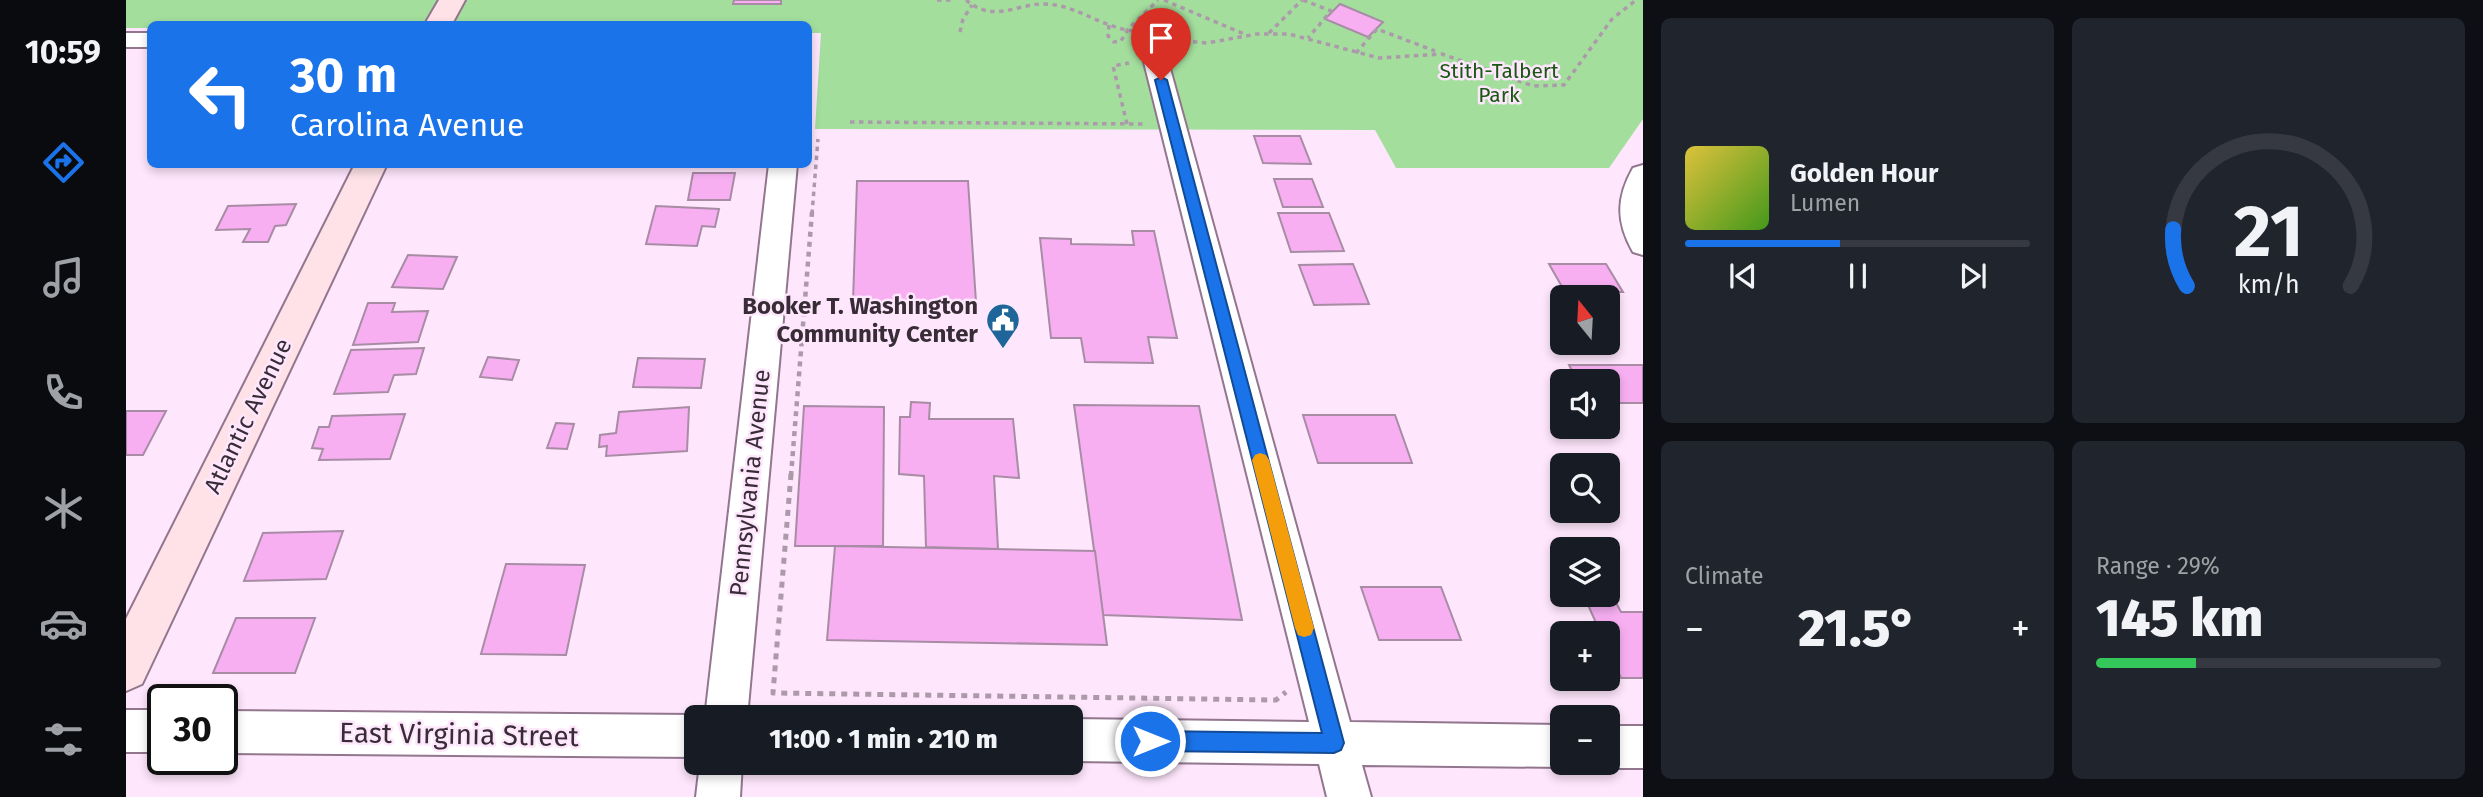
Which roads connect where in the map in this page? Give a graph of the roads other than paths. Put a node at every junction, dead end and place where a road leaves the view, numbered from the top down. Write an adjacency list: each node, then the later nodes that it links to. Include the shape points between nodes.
1 (452, 0): 2 (main road)
2 (441, 21)
3 (126, 40): 4 (street)
4 (147, 40)
5 (1158, 42): 17 (street)
6 (369, 168): 10 (main road, Atlantic Avenue)
7 (783, 168): 11 (street, Pennsylvania Avenue)
8 (1643, 175): 9 (street, via 1632,211)
9 (1643, 244)
10 (126, 668)
11 (727, 705)
12 (126, 731): 13 (street)
13 (147, 731)
14 (238, 732): 15 (street, East Virginia Street)
15 (684, 736)
16 (1083, 740): 17 (street)
17 (1334, 743): 18 (street); 23 (street)
18 (1550, 746)
19 (1620, 747): 20 (street)
20 (1643, 747)
21 (720, 775): 22 (street)
22 (718, 797)
23 (1349, 797)

